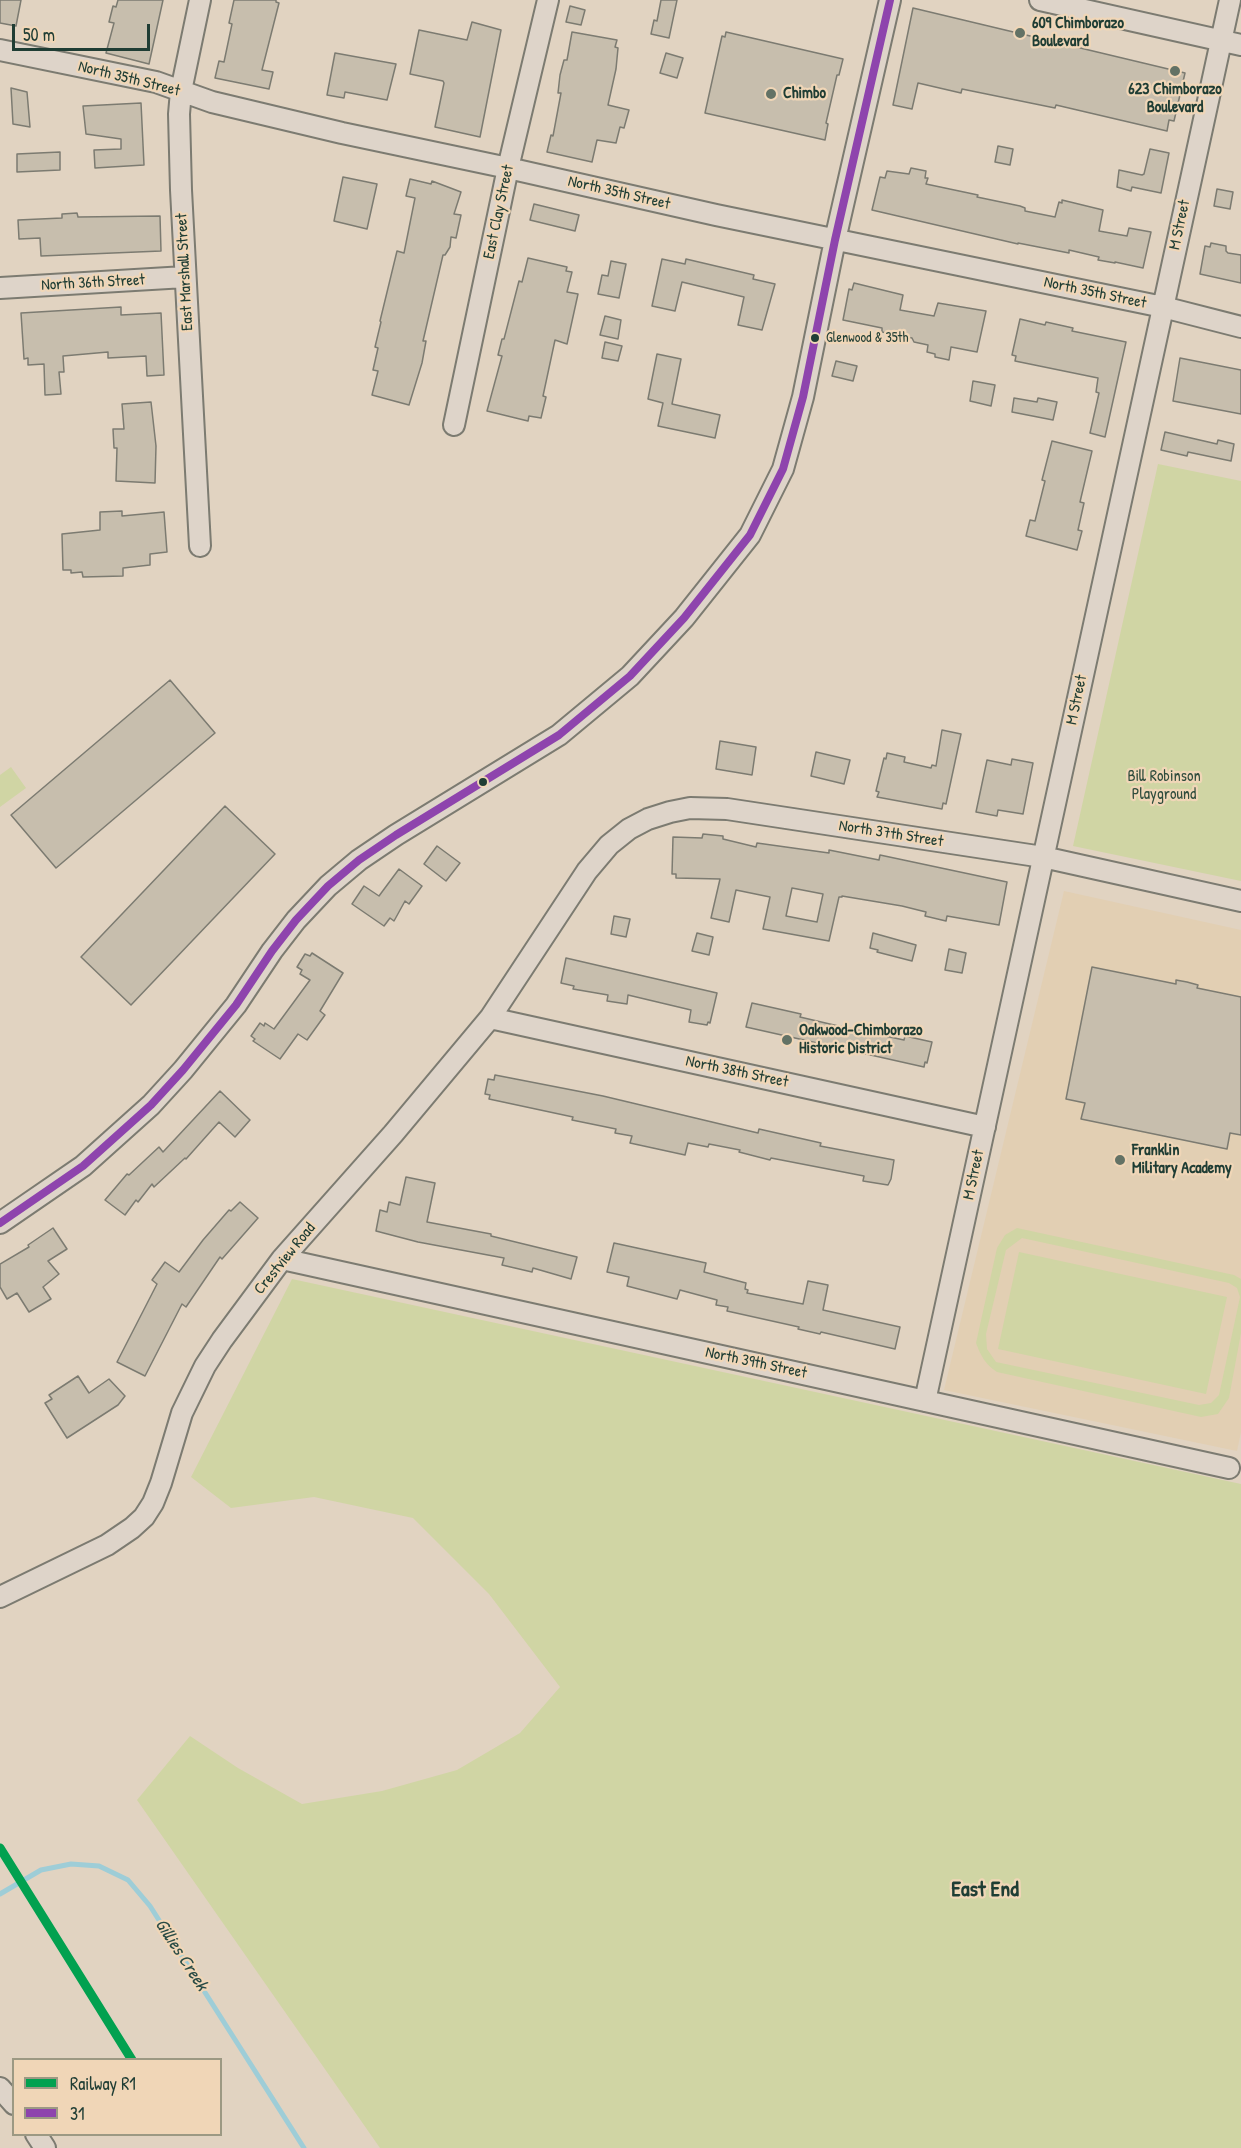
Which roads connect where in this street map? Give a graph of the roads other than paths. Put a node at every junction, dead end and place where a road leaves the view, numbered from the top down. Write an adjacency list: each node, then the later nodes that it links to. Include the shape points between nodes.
1 (200, 0): 9 (street, East Marshall Street)
2 (548, 0): 10 (street, East Clay Street)
3 (890, 0): 11 (street)
4 (1040, 0): 6 (street)
5 (1230, 0): 6 (street, M Street)
6 (1221, 40): 7 (street); 14 (street, M Street)
7 (1241, 45)
8 (0, 50): 9 (street, North 35th Street, via 156,82)
9 (181, 91): 10 (street, North 35th Street, via 342,134); 12 (street, East Marshall Street, via 178,114)
10 (508, 168): 11 (street, North 35th Street); 16 (street, East Clay Street)
11 (835, 240): 14 (street, North 35th Street); 23 (street, via 783,469 750,535 684,618 630,676 559,735 359,860 328,886 296,920 236,1005 151,1105 83,1166)
12 (185, 278): 13 (street, North 36th Street); 17 (street, East Marshall Street)
13 (0, 288)
14 (1163, 307): 15 (street, North 35th Street); 18 (street, M Street)
15 (1241, 327)
16 (454, 425)
17 (200, 546)
18 (1043, 857): 19 (street, North 37th Street, via 727,809 690,808 659,815 629,829 598,857); 20 (street, North 37th Street); 22 (street, M Street)
19 (571, 896): 21 (street, Crestview Road)
20 (1241, 901)
21 (490, 1018): 22 (street, North 38th Street); 24 (street, Crestview Road)
22 (985, 1127): 25 (street, M Street)
23 (0, 1223)
24 (282, 1259): 25 (street, North 39th Street); 27 (street, Crestview Road, via 205,1366 182,1413 161,1483 144,1517 107,1545)
25 (925, 1401): 26 (street, North 39th Street)
26 (1229, 1468)
27 (0, 1597)
28 (0, 2088): 29 (street)
29 (12, 2102)

